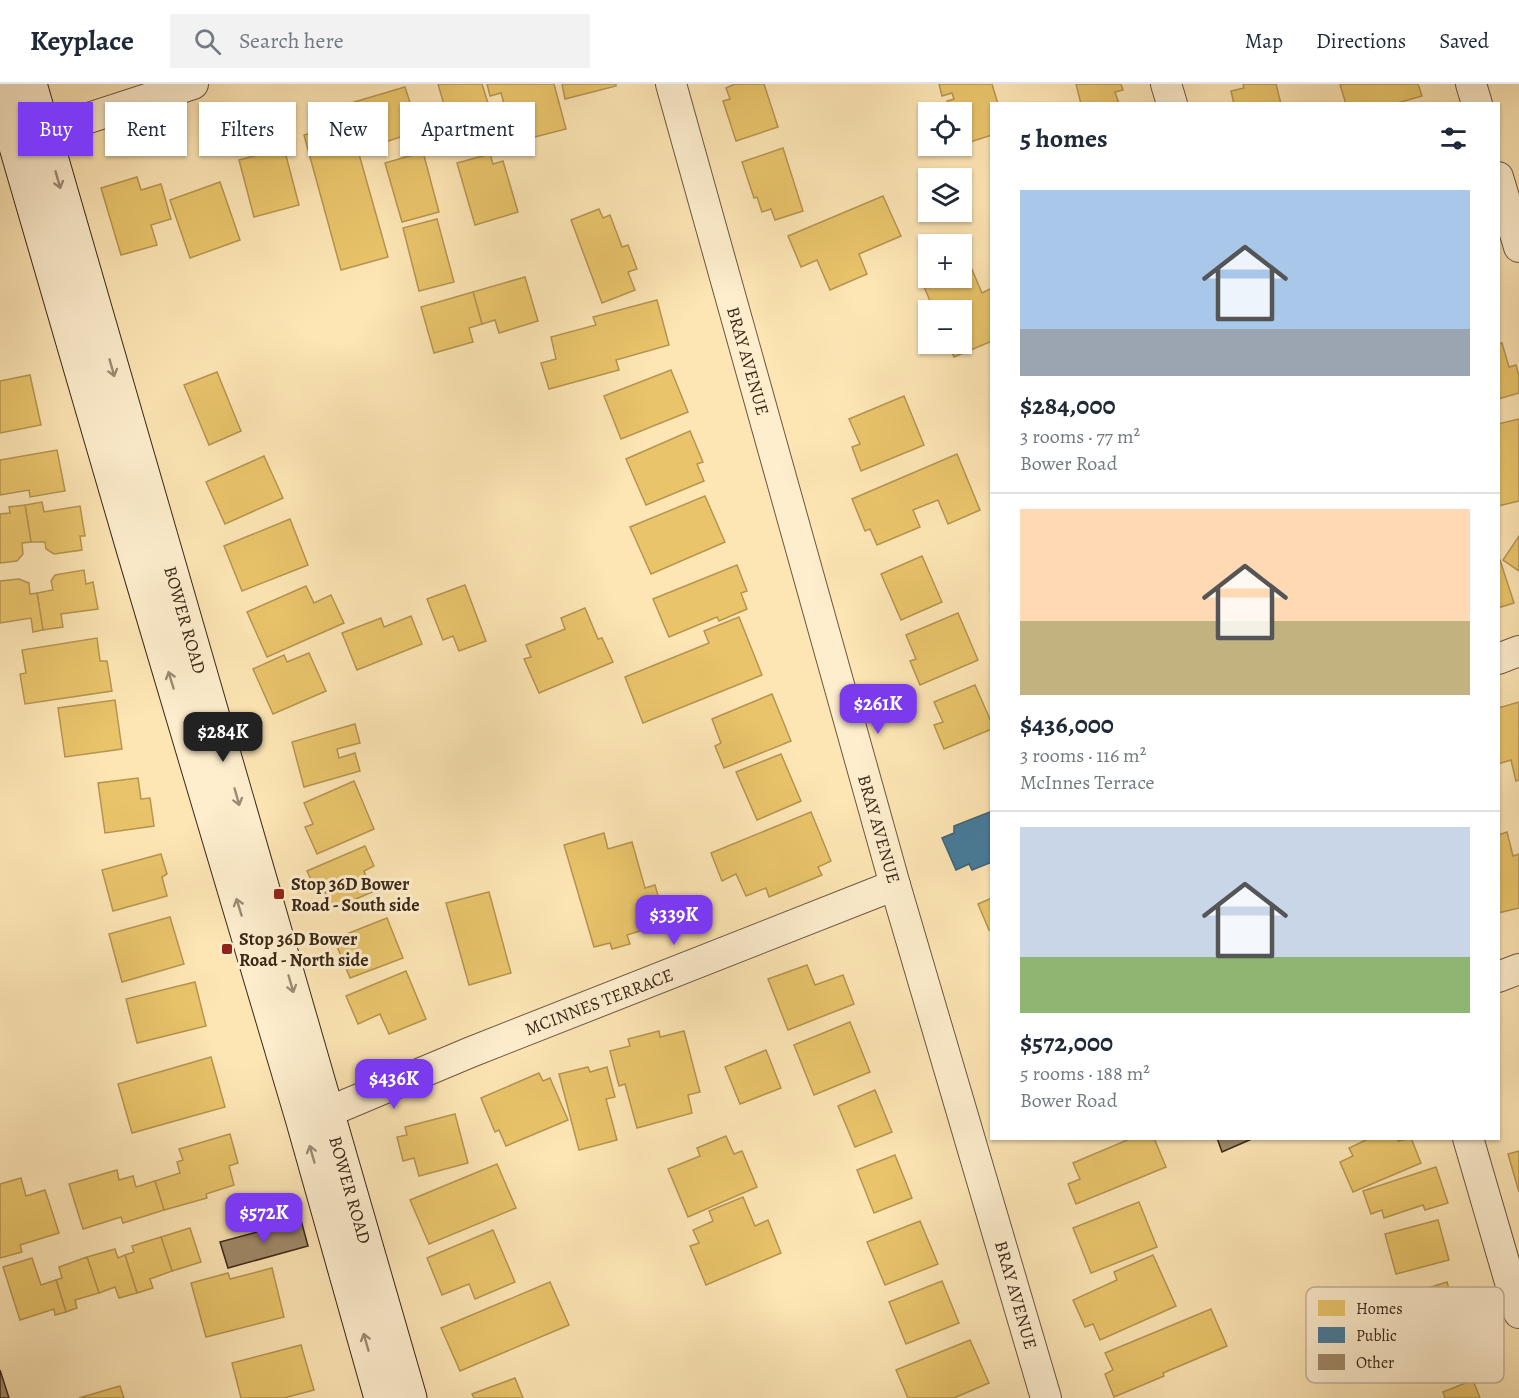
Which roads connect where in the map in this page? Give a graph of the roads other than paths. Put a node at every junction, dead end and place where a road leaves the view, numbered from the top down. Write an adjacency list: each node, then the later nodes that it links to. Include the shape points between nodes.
1 (30, 84): 7 (main road, BOWER ROAD)
2 (193, 84): 10 (street)
3 (670, 84): 17 (street, BRAY AVENUE)
4 (1166, 84): 8 (street)
5 (1472, 84): 9 (street)
6 (0, 92): 11 (main road, BOWER ROAD)
7 (30, 102)
8 (1171, 102)
9 (1476, 102)
10 (93, 117)
11 (18, 120)
12 (35, 156): 20 (main road, BOWER ROAD)
13 (1500, 184): 14 (street)
14 (1519, 247)
15 (1519, 651): 16 (street)
16 (1500, 658)
17 (895, 885): 20 (street, MCINNES TERRACE); 25 (street, BRAY AVENUE)
18 (1519, 969): 19 (street)
19 (1500, 976)
20 (315, 1115): 23 (main road, BOWER ROAD, one-way to 20); 24 (main road, BOWER ROAD)
21 (1469, 1140): 22 (street)
22 (1517, 1300)
23 (381, 1398)
24 (410, 1398)
25 (1046, 1398)

